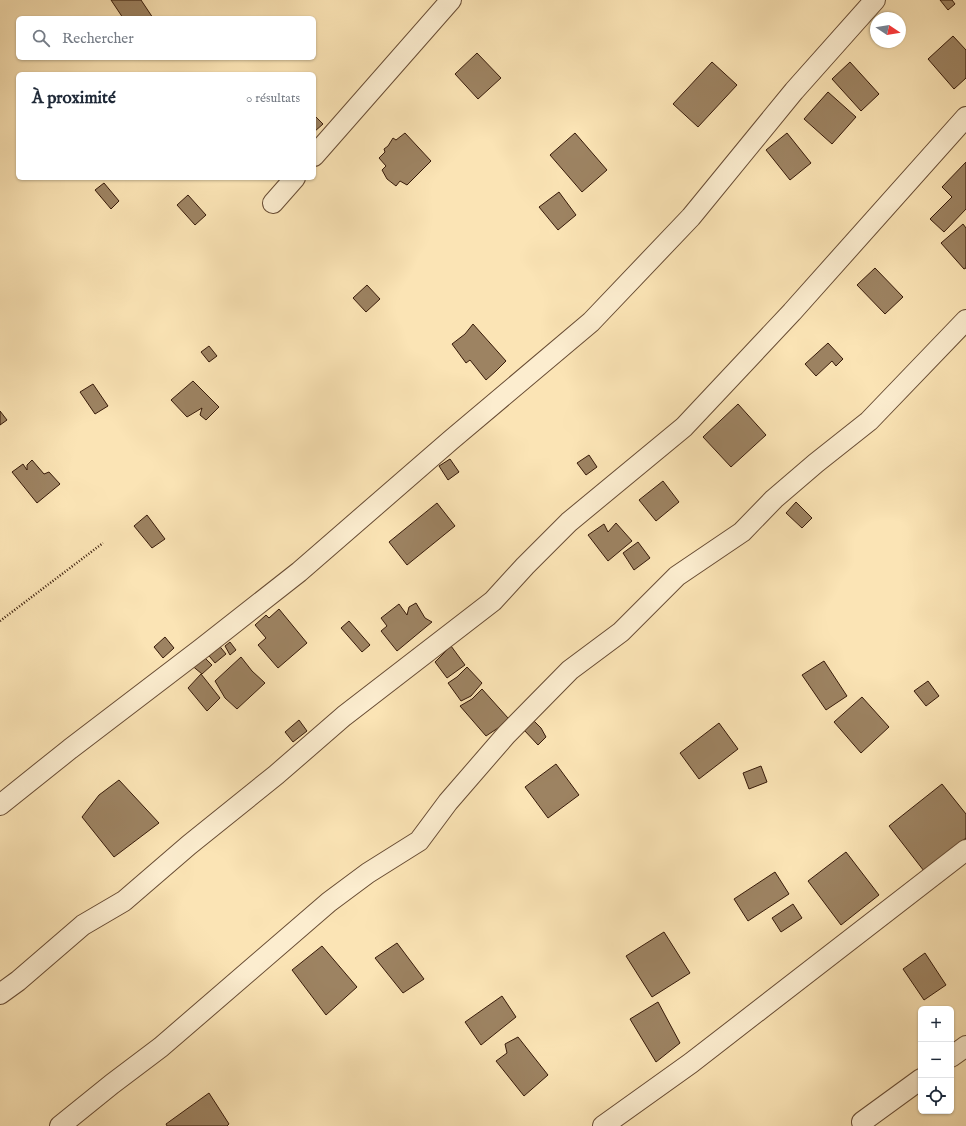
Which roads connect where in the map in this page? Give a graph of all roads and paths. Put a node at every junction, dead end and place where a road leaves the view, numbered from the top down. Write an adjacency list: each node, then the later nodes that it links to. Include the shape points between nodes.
1 (451, 0): 4 (street)
2 (875, 0): 10 (street, via 794,91 691,217 591,322 299,572)
3 (966, 117): 12 (street, via 792,312 684,427 569,522 493,601 344,716 124,901 83,925)
4 (316, 154)
5 (293, 180): 6 (street)
6 (273, 204)
7 (966, 320): 17 (street, via 869,421 816,463 742,532 676,576 621,632 570,670 506,735 448,802 419,841 368,873 329,902 161,1047)
8 (103, 543): 9 (path)
9 (0, 621)
10 (0, 805)
11 (966, 850): 18 (street, via 691,1063)
12 (0, 994)
13 (966, 1046): 14 (street)
14 (954, 1055)
15 (918, 1081): 16 (street)
16 (862, 1122)
17 (60, 1126)
18 (603, 1126)

